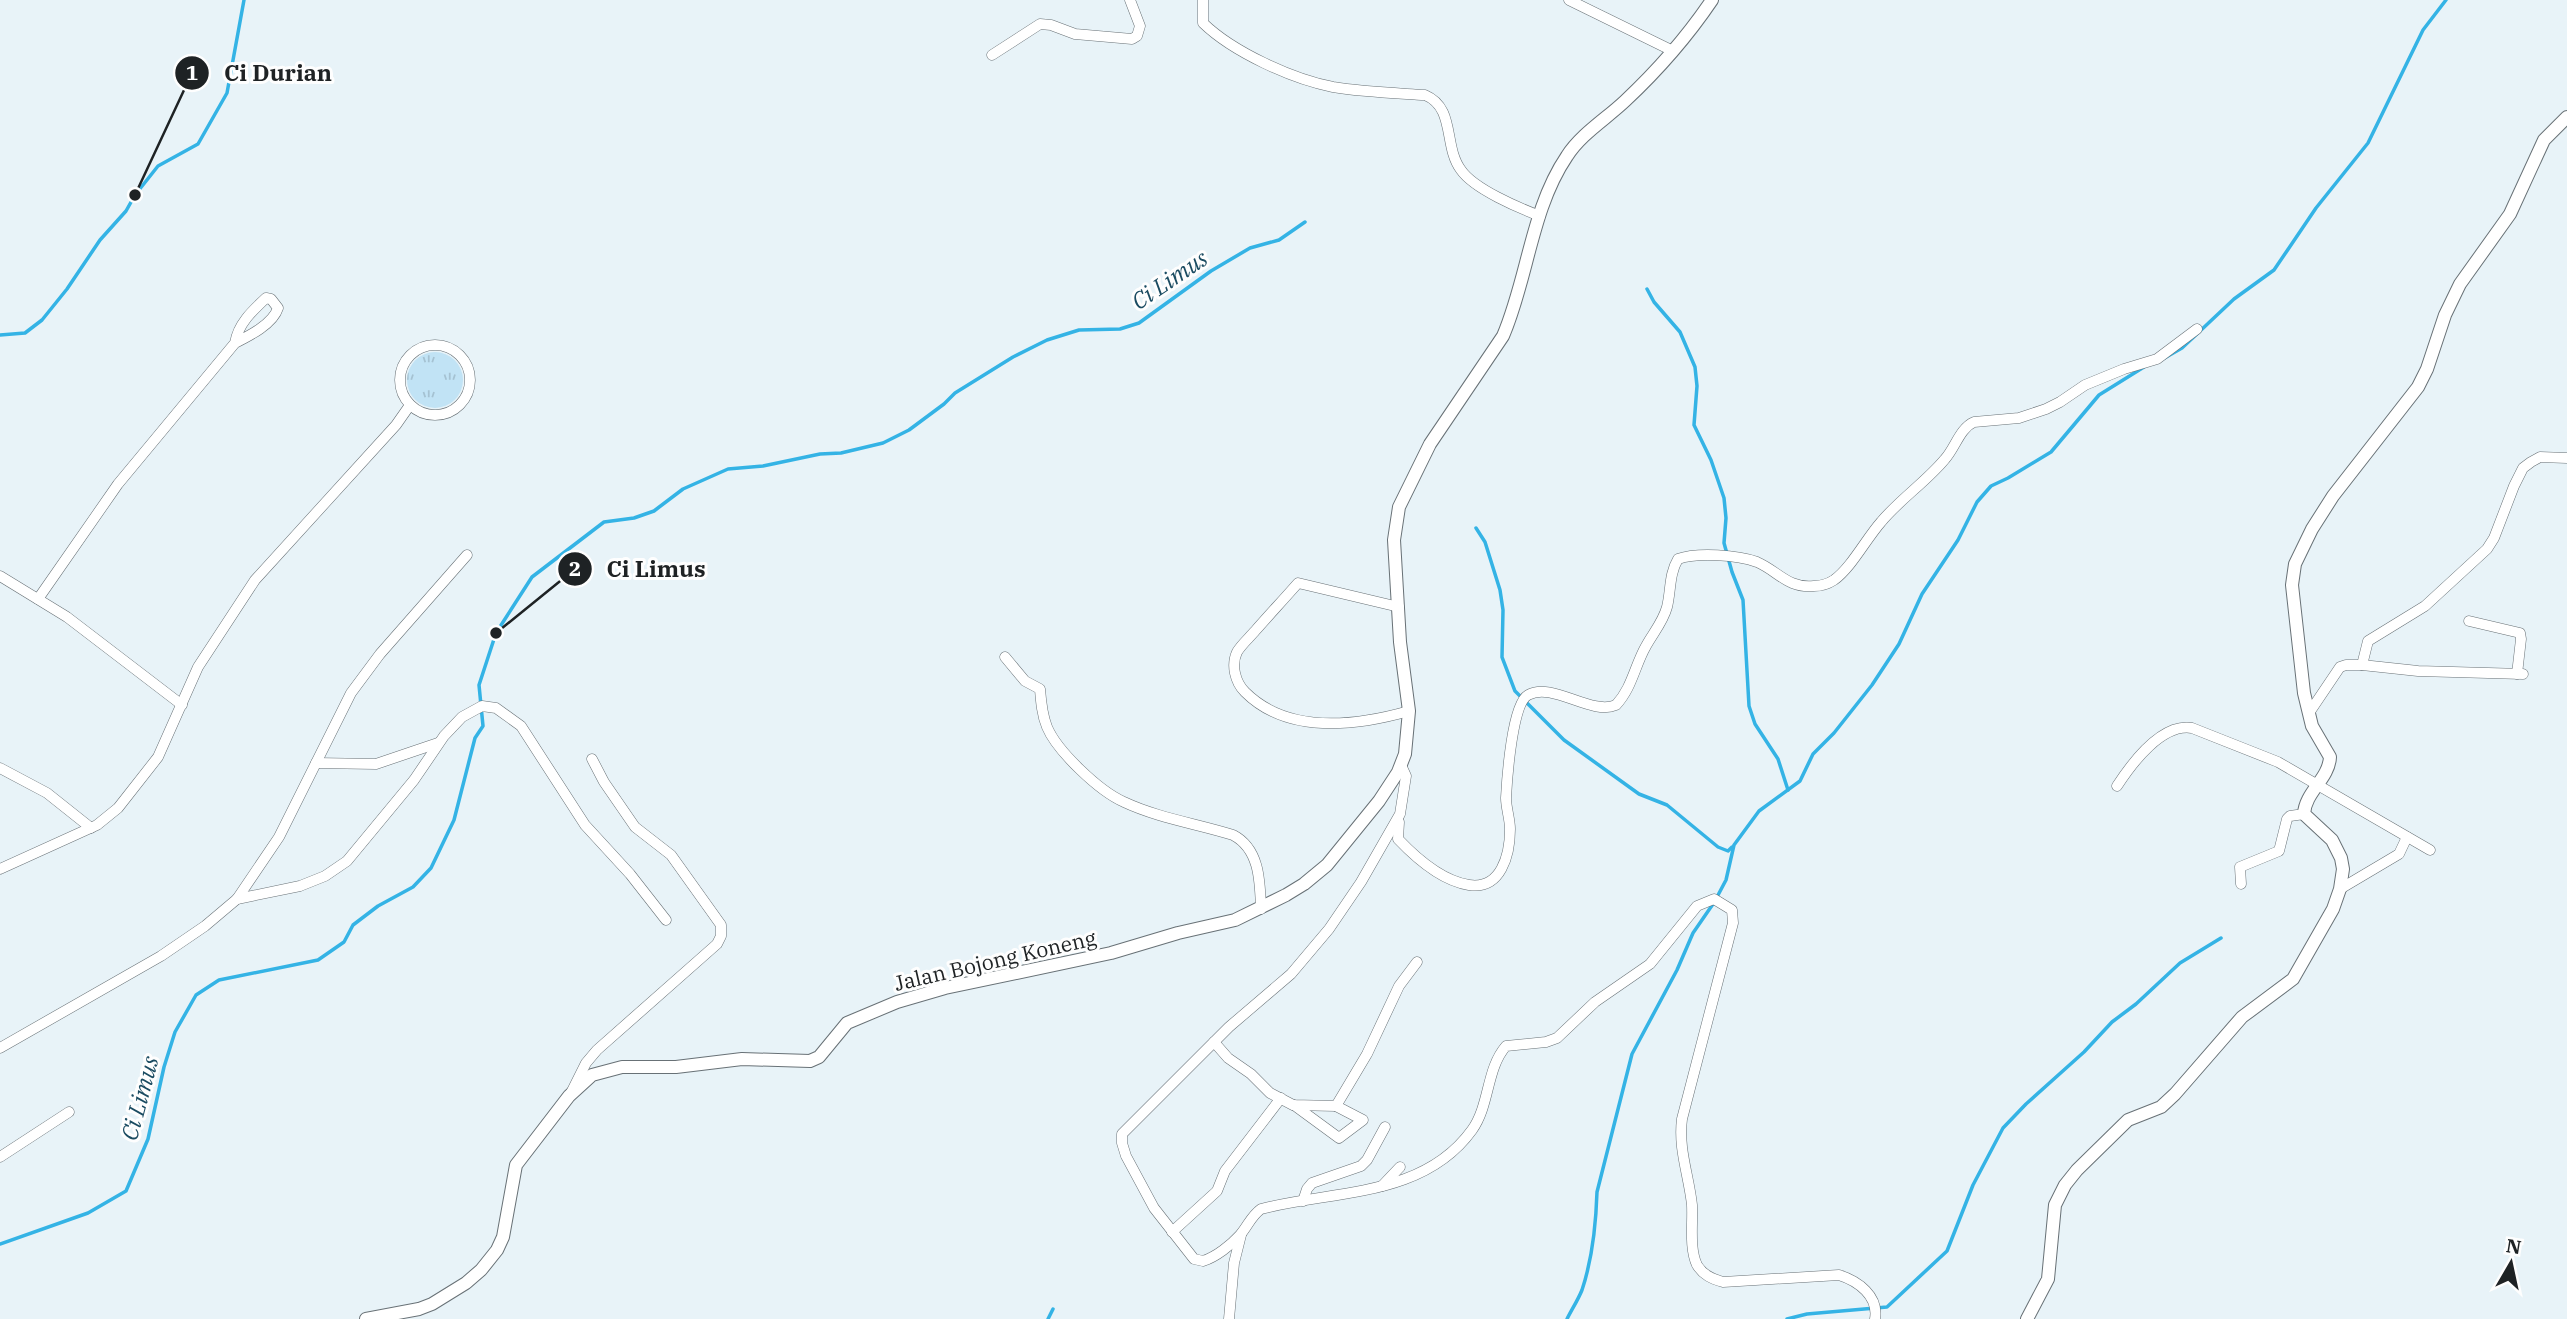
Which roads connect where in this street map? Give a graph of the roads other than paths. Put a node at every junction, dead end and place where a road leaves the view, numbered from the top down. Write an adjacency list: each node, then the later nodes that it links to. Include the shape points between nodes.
1 (1130, 0): 6 (street, via 1140,26 1138,36 1075,34 1040,24)
2 (1203, 0): 8 (street, via 1203,23 1261,61 1332,86 1434,99 1441,106 1461,171 1507,202)
3 (1569, 0): 5 (street)
4 (1712, 0): 5 (street)
5 (1673, 51): 8 (street, via 1567,155)
6 (992, 55)
7 (2567, 117): 22 (street, via 2544,140 2510,214 2460,284 2418,387 2333,496 2300,553 2292,585)
8 (1541, 216): 16 (street, via 1503,336 1430,444 1399,507 1394,540)
9 (2197, 328): 30 (street, via 2157,359 2085,385 2046,409 1967,425 1939,466 1882,520 1833,580 1821,586 1792,585 1746,559 1678,559 1662,620 1616,705 1602,707 1537,692 1521,701 1506,795 1507,856 1492,882 1462,884 1428,865 1398,839)
10 (235, 343): 10 (street, via 242,323 266,298 271,299 278,308 275,316); 15 (street, via 118,484)
11 (410, 405): 11 (street, via 399,382 406,358 419,348 436,344 453,349 468,369 470,386 463,401 450,412 433,415); 20 (street, via 255,580 198,667)
12 (2567, 458): 19 (street, via 2540,457 2524,468 2487,549 2424,606 2368,642)
13 (467, 555): 25 (street, via 351,693)
14 (0, 576): 15 (street)
15 (38, 599): 20 (street)
16 (1399, 607): 21 (street); 21 (street, via 1298,583 1237,652 1234,668 1239,685 1254,701 1278,714 1310,722 1362,722)
17 (2469, 621): 19 (street, via 2520,633 2520,674)
18 (1005, 657): 39 (street, via 1025,681 1040,690 1045,722 1062,749 1102,788 1122,802 1242,839 1253,853)
19 (2362, 665): 22 (street, via 2340,667)
20 (182, 705): 32 (street, via 158,757 118,808)
21 (1409, 711): 26 (street, Jalan Bojong Koneng)
22 (2309, 713): 28 (street, via 2330,757)
23 (440, 742): 25 (street, via 376,764); 38 (street, via 346,861 300,886); 40 (street, via 462,717 482,706 496,708 521,726 584,825)
24 (592, 759): 44 (street, via 635,827 671,855 720,925 721,936 597,1050)
25 (316, 763): 38 (street, via 279,837)
26 (1401, 765): 30 (street, via 1406,776); 39 (street, Jalan Bojong Koneng, via 1380,801 1327,865)
27 (0, 768): 32 (street, via 47,793)
28 (2318, 785): 29 (street, via 2246,748 2182,726 2149,746); 31 (street); 33 (street)
29 (2117, 786)
30 (1400, 814): 42 (street, via 1329,929 1291,974)
31 (2304, 814): 36 (street, via 2287,819 2278,851 2240,867); 37 (street, via 2338,850 2343,869)
32 (91, 828): 35 (street)
33 (2407, 836): 34 (street); 37 (street, via 2399,854)
34 (2430, 850)
35 (0, 869)
36 (2241, 884)
37 (2340, 889): 59 (street, via 2292,979 2242,1017 2161,1107 2128,1120 2065,1185 2055,1205 2050,1269)
38 (236, 899): 43 (street, via 161,956)
39 (1261, 909): 44 (street, Jalan Bojong Koneng, via 1111,953 897,1002 848,1023 819,1057 810,1061 742,1059 676,1067 622,1067 592,1075)
40 (666, 920)
41 (1417, 962): 47 (street, via 1399,986)
42 (1214, 1042): 45 (street, via 1261,1086); 54 (street, via 1122,1134 1126,1156)
43 (0, 1048)
44 (569, 1096): 56 (street, Jalan Bojong Koneng, via 516,1165 503,1237 481,1270 432,1304)
45 (1282, 1098): 46 (street); 54 (street, via 1225,1171 1217,1191)
46 (1293, 1105): 47 (street); 47 (street, via 1339,1138 1363,1120)
47 (1336, 1106)
48 (69, 1112): 50 (street)
49 (1385, 1128): 53 (street, via 1361,1166 1312,1183)
50 (0, 1157)
51 (1400, 1167): 52 (street)
52 (1379, 1189): 53 (street); 58 (street, via 1444,1158 1465,1138 1486,1102 1496,1062 1506,1046 1558,1038 1595,1002 1650,964 1697,906 1717,900 1730,908 1733,923 1680,1136 1696,1262 1702,1272 1723,1282 1839,1275 1851,1279 1873,1299)
53 (1303, 1201): 55 (street, via 1261,1209)
54 (1172, 1233): 55 (street, via 1194,1259 1203,1261)
55 (1241, 1234): 57 (street)
56 (366, 1319)
57 (1229, 1319)
58 (1875, 1319)
59 (2027, 1319)

